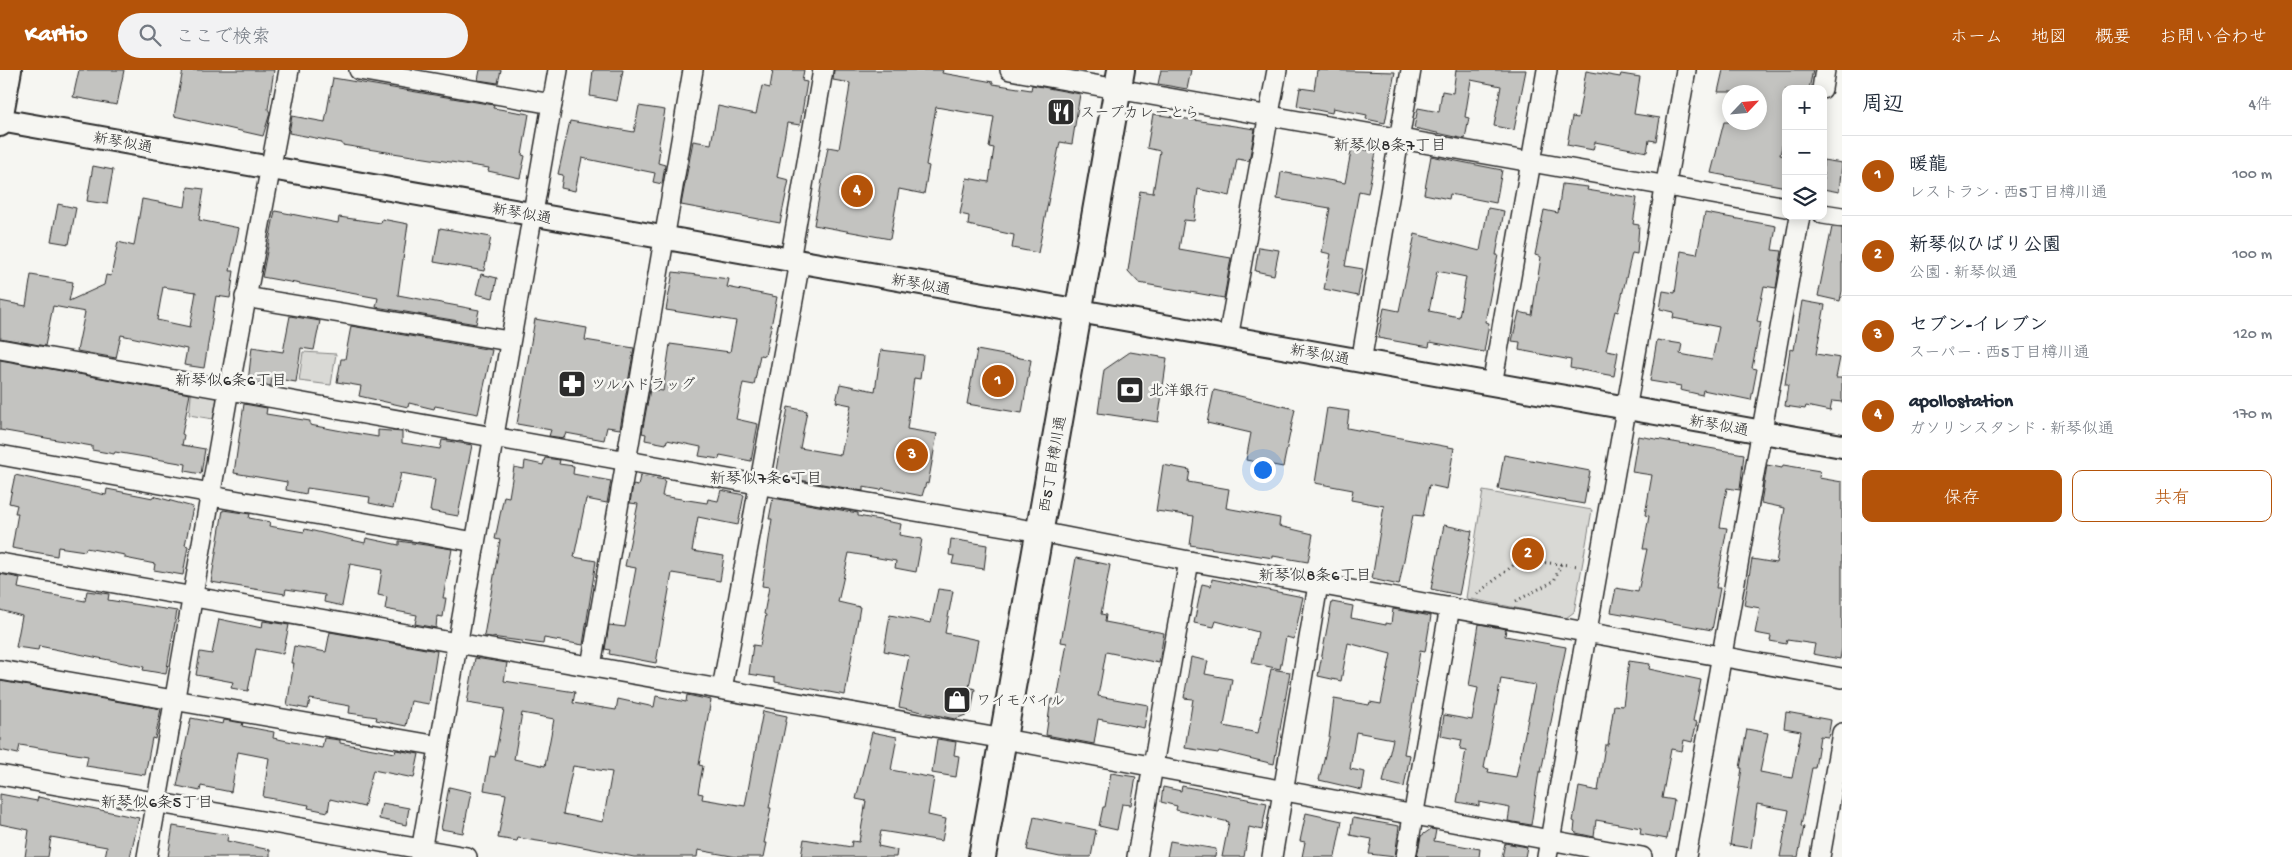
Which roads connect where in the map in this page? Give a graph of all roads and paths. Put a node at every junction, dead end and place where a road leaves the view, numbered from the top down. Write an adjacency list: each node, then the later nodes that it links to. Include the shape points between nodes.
1 (10, 70): 17 (street)
2 (289, 70): 20 (street)
3 (359, 70): 15 (street)
4 (558, 70): 15 (street)
5 (692, 70): 27 (street)
6 (823, 70): 28 (street)
7 (1010, 70): 13 (street)
8 (1277, 70): 16 (street)
9 (1411, 70): 18 (street)
10 (1547, 70): 19 (street)
11 (1686, 70): 21 (street)
12 (1825, 70): 14 (street)
13 (1119, 79): 16 (street); 30 (main road, 西5丁目樽川通)
14 (1823, 85)
15 (552, 104): 23 (street)
16 (1268, 117): 18 (street); 31 (street)
17 (0, 122): 20 (street, 新琴似通)
18 (1399, 140): 19 (street); 34 (street)
19 (1530, 162): 21 (street); 35 (street)
20 (270, 168): 23 (street, 新琴似通); 29 (street)
21 (1666, 187): 22 (street); 37 (street)
22 (1782, 206)
23 (533, 215): 27 (street, 新琴似通); 32 (street)
24 (1827, 215): 25 (street)
25 (1842, 217)
26 (1799, 220): 38 (street)
27 (663, 238): 28 (street, 新琴似通); 42 (street)
28 (795, 261): 30 (street, 新琴似通); 43 (street)
29 (246, 297): 32 (street); 36 (street)
30 (1079, 311): 31 (street, 新琴似通); 45 (main road, 西5丁目樽川通)
31 (1228, 338): 34 (street, 新琴似通)
32 (509, 341): 39 (street)
33 (0, 349): 36 (street)
34 (1361, 362): 35 (street, 新琴似通)
35 (1492, 385): 37 (street, 新琴似通)
36 (229, 389): 39 (street); 44 (street)
37 (1626, 409): 38 (street, 新琴似通); 56 (street)
38 (1761, 432): 40 (street, 新琴似通); 58 (street)
39 (494, 437): 42 (street); 46 (street)
40 (1842, 446)
41 (0, 455): 44 (street)
42 (627, 461): 43 (street); 59 (street)
43 (759, 484): 45 (street); 62 (street)
44 (211, 494): 46 (street); 53 (street)
45 (1040, 532): 47 (street); 65 (main road, 西5丁目樽川通)
46 (475, 542): 57 (street)
47 (1188, 561): 51 (street); 67 (street)
48 (0, 563): 53 (street)
49 (1561, 564): 50 (path); 52 (path, via 1520,560); 54 (path, via 1554,581)
50 (1585, 567)
51 (1318, 585): 55 (street); 70 (street)
52 (1476, 594)
53 (193, 596): 57 (street); 63 (street)
54 (1512, 602)
55 (1450, 607): 56 (street); 72 (street)
56 (1586, 633): 58 (street); 73 (street)
57 (457, 642): 59 (street); 66 (street)
58 (1722, 656): 61 (street); 82 (street)
59 (591, 666): 62 (street)
60 (0, 670): 63 (street)
61 (1842, 678)
62 (722, 690): 65 (street)
63 (175, 700): 66 (street); 71 (street)
64 (1842, 733): 69 (street)
65 (1004, 739): 67 (street); 77 (main road, 西5丁目樽川通)
66 (439, 746): 74 (street)
67 (1153, 768): 70 (street); 78 (street)
68 (0, 775): 71 (street)
69 (1837, 781): 83 (street)
70 (1284, 792): 72 (street); 79 (street)
71 (157, 803): 74 (street); 75 (street)
72 (1413, 815): 73 (street); 80 (street)
73 (1548, 849): 81 (street)
74 (420, 853): 76 (street)
75 (147, 857)
76 (467, 857)
77 (982, 857)
78 (1137, 857)
79 (1272, 857)
80 (1406, 857)
81 (1642, 857)
82 (1686, 857)
83 (1820, 857)

